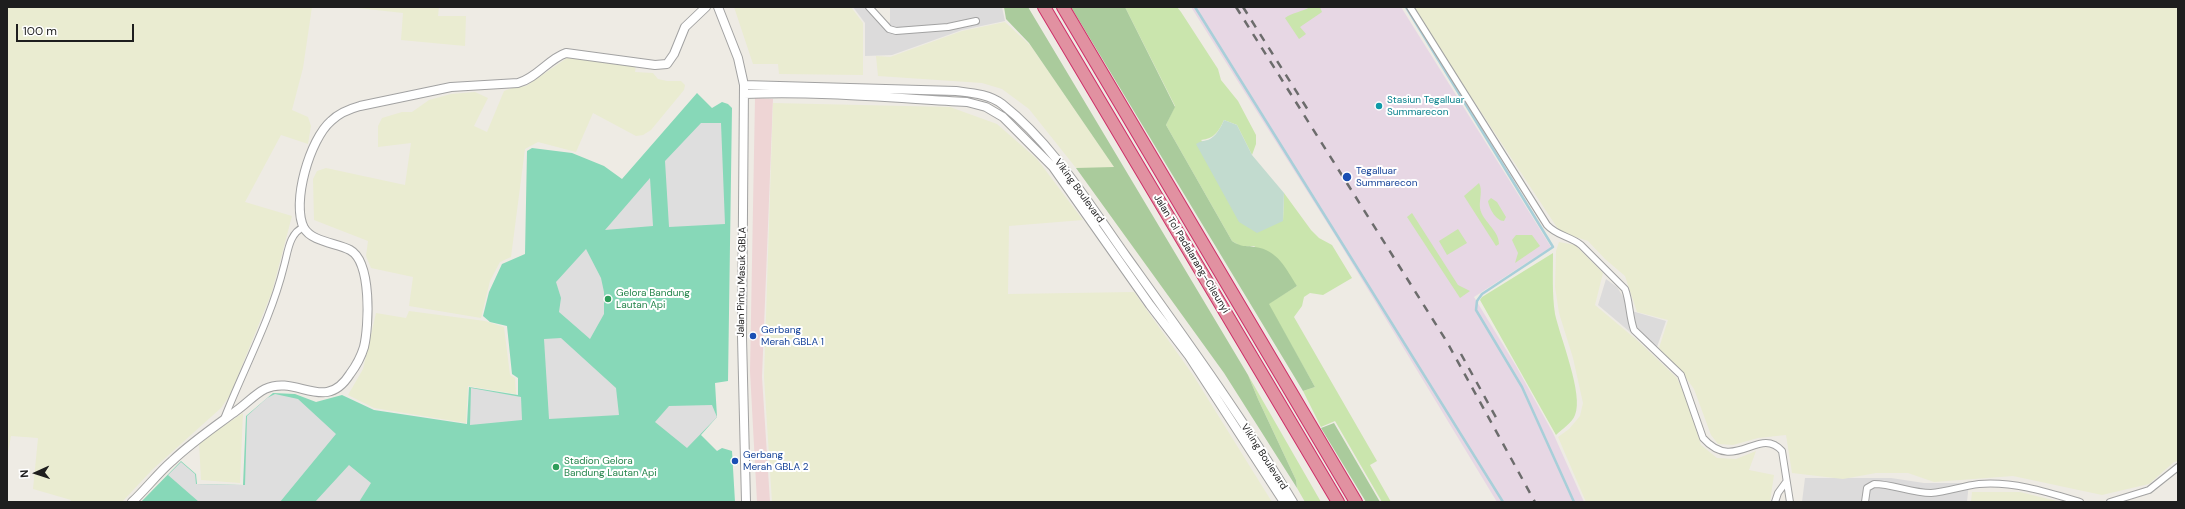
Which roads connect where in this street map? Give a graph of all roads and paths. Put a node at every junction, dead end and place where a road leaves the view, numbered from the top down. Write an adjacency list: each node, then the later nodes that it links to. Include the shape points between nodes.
1 (706, 7): 10 (street, via 685,27 667,64 655,65 566,53 559,55 528,80 518,83 451,87 347,110 330,121 309,155 302,183 301,208)
2 (718, 7): 8 (street, Jalan Pintu Masuk GBLA, via 738,58)
3 (869, 7): 7 (street, via 889,29 896,31 948,27)
4 (1044, 7): 15 (highway, Jalan Tol Padalarang–Cileunyi)
5 (1063, 7): 14 (highway, Jalan Tol Padalarang–Cileunyi)
6 (1410, 7): 13 (street, via 1547,225 1553,232 1581,245 1625,289 1634,330 1681,375 1703,438 1718,450 1729,453 1758,444 1773,444 1782,451)
7 (976, 21)
8 (744, 85): 9 (street, Jalan Pintu Masuk GBLA); 19 (street, Viking Boulevard, via 956,91 989,97 1001,104 1032,133 1075,184 1199,359)
9 (744, 94): 17 (street, Jalan Pintu Masuk GBLA, via 742,337); 18 (street, Viking Boulevard, via 828,94 967,102 986,107 1003,117 1053,167 1087,213 1150,305 1189,356)
10 (304, 227): 11 (street, via 298,230 291,240 277,292); 11 (street, via 310,234 350,249 360,260 364,271 368,318 364,348 358,363 338,389 327,393 286,386 266,389)
11 (224, 420): 16 (street, via 171,461)
12 (2178, 467): 25 (street, via 2149,490)
13 (1786, 482): 21 (street); 22 (street)
14 (1349, 489): 15 (highway); 20 (highway, Jalan Tol Padalarang–Cileunyi)
15 (1337, 500)
16 (132, 502)
17 (746, 502)
18 (1284, 502)
19 (1293, 502)
20 (1356, 502)
21 (1775, 502)
22 (1790, 502)
23 (1865, 502): 24 (street, via 1868,488 1874,484 1920,492 1996,484 2035,489)
24 (2080, 502)
25 (2110, 502)

